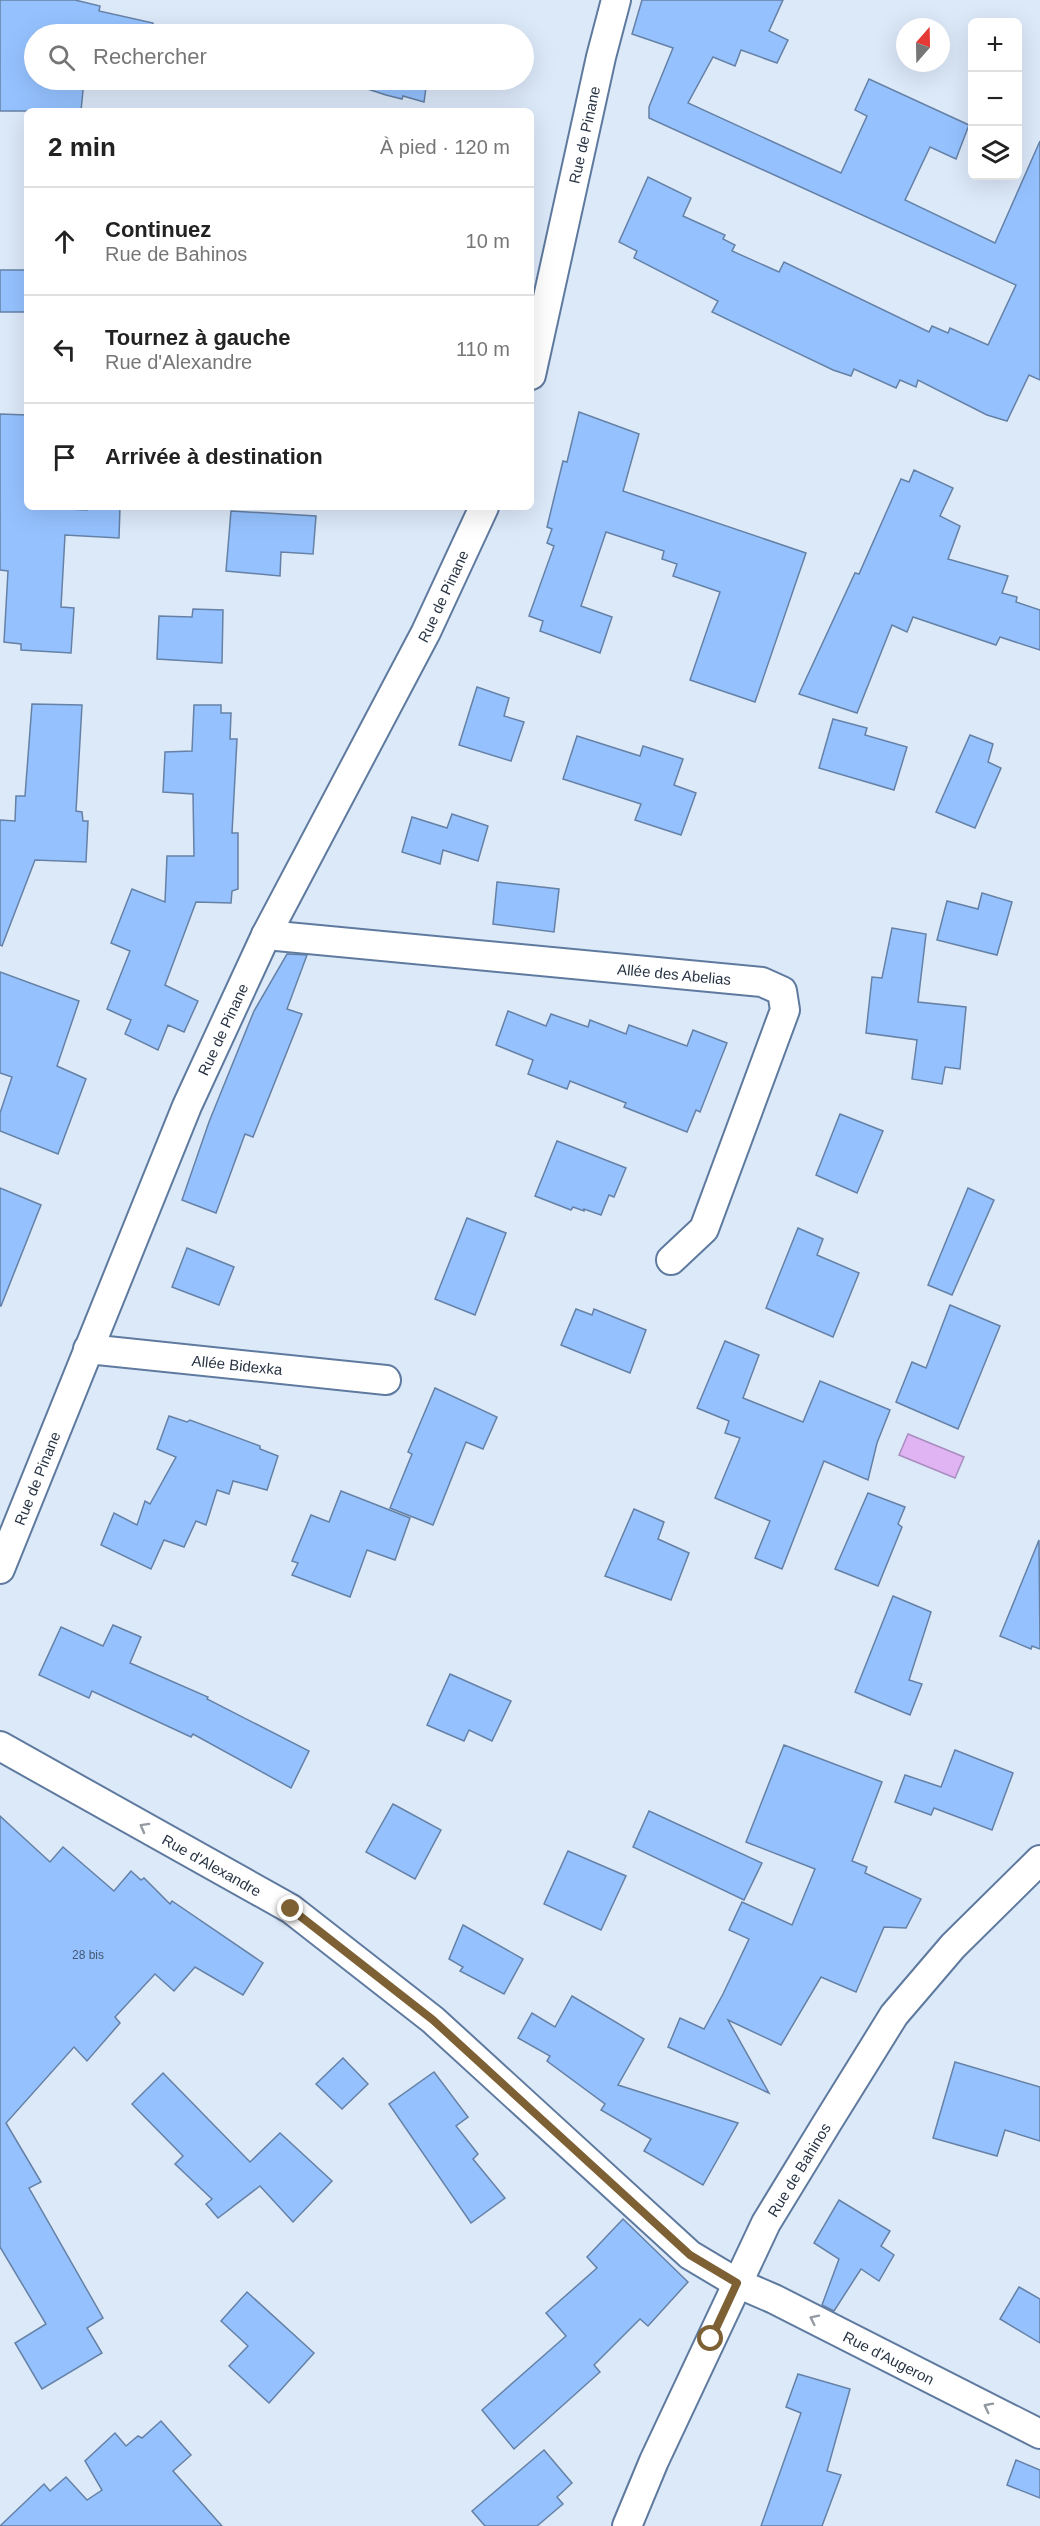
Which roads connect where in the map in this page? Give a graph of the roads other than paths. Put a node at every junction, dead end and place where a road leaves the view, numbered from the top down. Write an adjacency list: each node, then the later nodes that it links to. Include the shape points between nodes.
1 (616, 0): 2 (street, Rue de Pinane)
2 (534, 361)
3 (483, 510): 4 (street, Rue de Pinane, via 426,632)
4 (266, 936): 5 (street, Allée des Abelias, via 762,982 782,991 785,1010 704,1229); 6 (street, Rue de Pinane, via 187,1106)
5 (671, 1260)
6 (88, 1349): 7 (street, Allée Bidexka); 8 (street, Rue de Pinane)
7 (386, 1380)
8 (0, 1569)
9 (0, 1746): 11 (street, Rue d'Alexandre, one-way to 9, via 690,2255 433,2020 291,1909)
10 (1040, 1860): 11 (street, Rue de Bahinos, via 953,1946 894,2015 766,2223)
11 (737, 2283): 12 (street, Rue d'Augeron, one-way to 11); 13 (street, Rue de Bahinos)
12 (1040, 2434)
13 (627, 2526)

